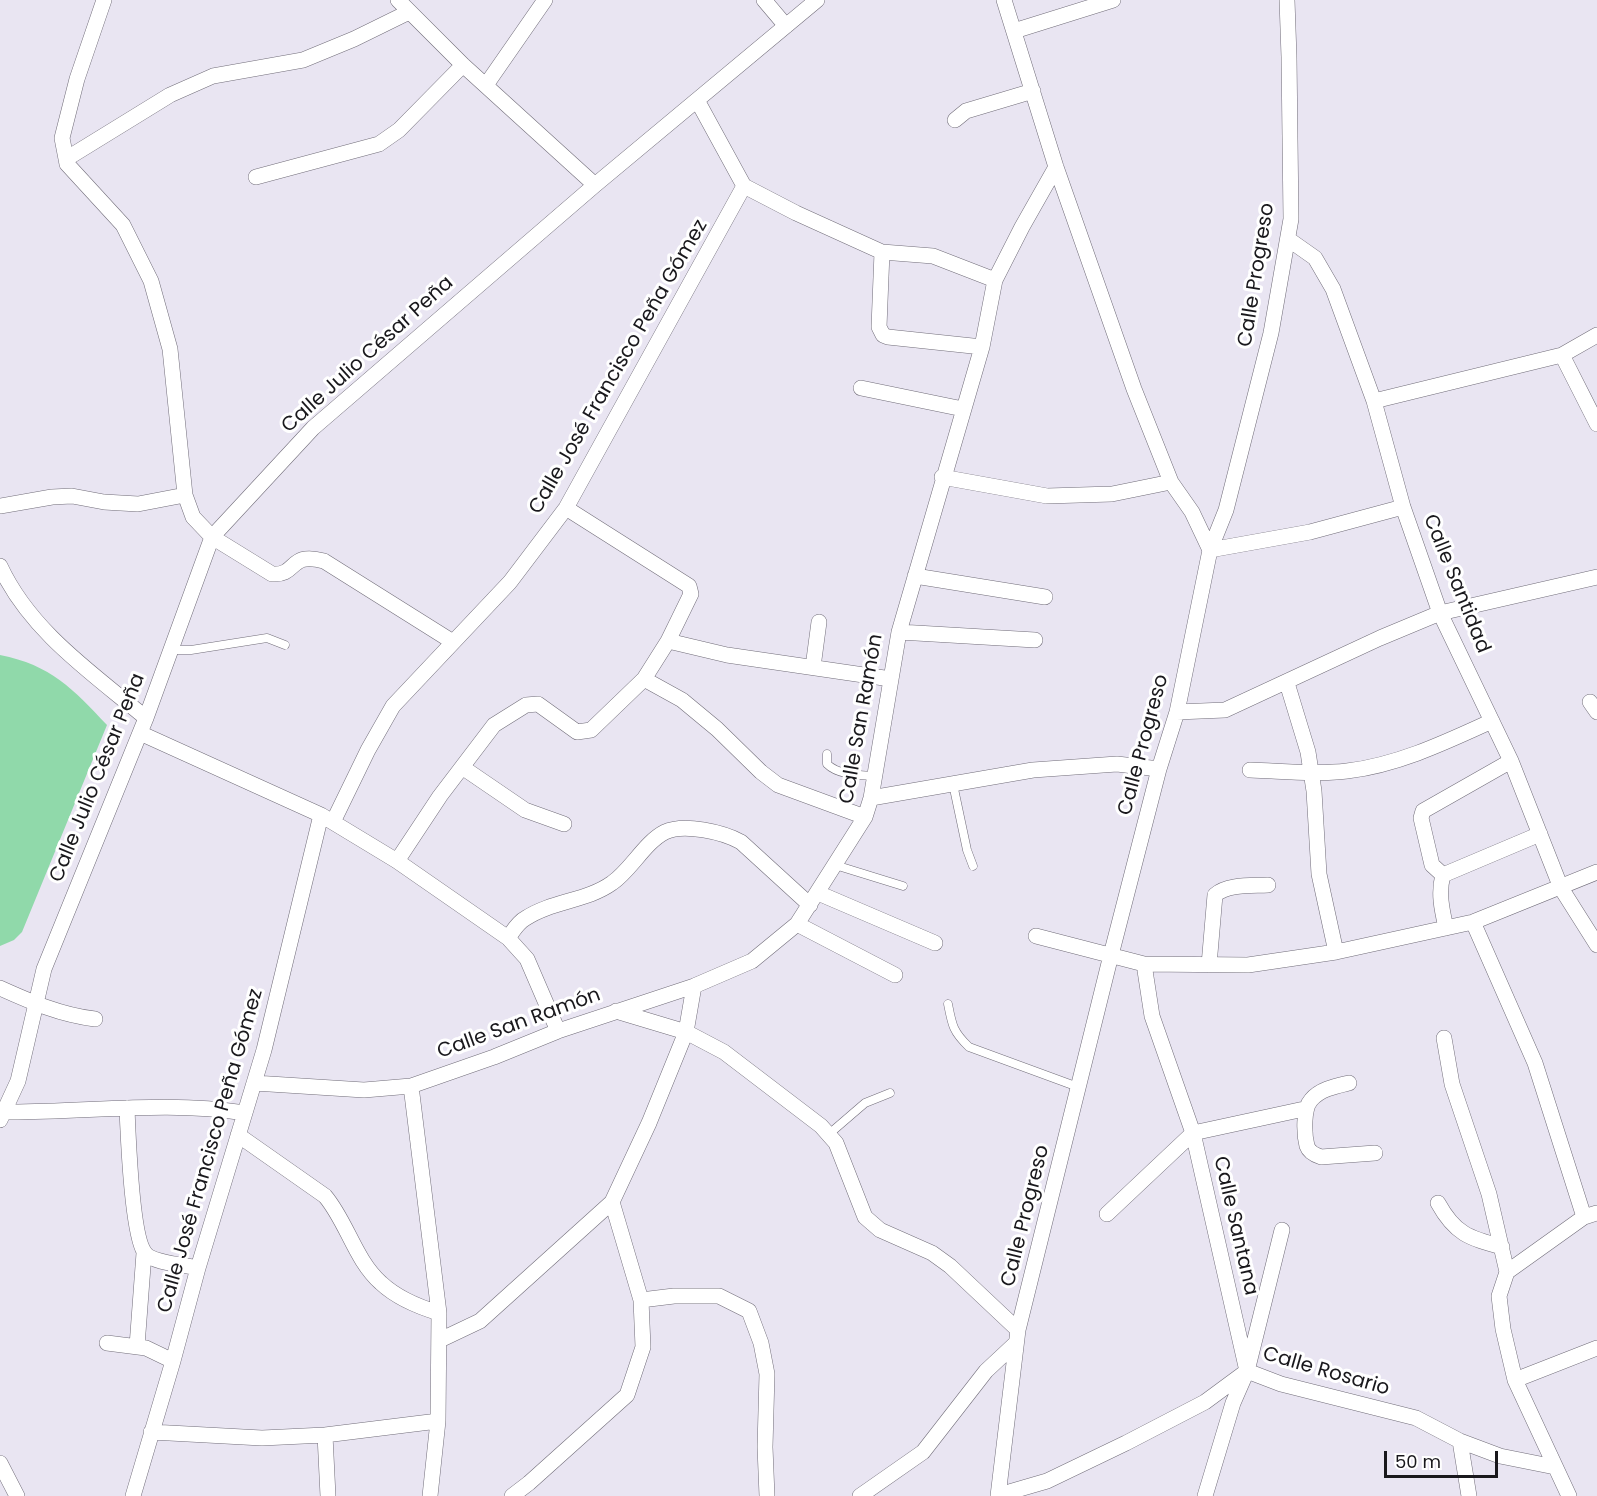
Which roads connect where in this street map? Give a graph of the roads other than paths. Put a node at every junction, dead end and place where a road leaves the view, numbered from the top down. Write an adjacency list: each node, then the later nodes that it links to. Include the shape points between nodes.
1 (104, 0): 16 (street, via 62,138)
2 (545, 0): 12 (street)
3 (764, 0): 9 (street)
4 (817, 0): 9 (street, Calle Julio César Peña)
5 (1004, 0): 10 (street)
6 (1113, 0): 10 (street)
7 (1287, 0): 21 (street, Calle Progreso, via 1291,219)
8 (404, 6): 11 (street); 16 (street, via 354,39 303,60 213,76 170,95)
9 (786, 26): 14 (street, Calle Julio César Peña)
10 (1014, 31): 13 (street)
11 (463, 65): 12 (street); 18 (street, via 399,130 379,144)
12 (486, 85): 19 (street)
13 (1033, 91): 15 (street, via 966,111); 17 (street)
14 (698, 100): 19 (street, Calle Julio César Peña); 20 (street)
15 (955, 120)
16 (66, 159): 33 (street, via 123,225 151,281 170,350)
17 (1056, 166): 23 (street, Calle San Ramón); 32 (street)
18 (256, 177)
19 (595, 185): 37 (street, Calle Julio César Peña, via 313,428)
20 (744, 186): 22 (street); 36 (street, Calle José Francisco Peña Gómez)
21 (1288, 239): 28 (street, Calle Santidad, via 1315,258 1332,289); 38 (street, Calle Progreso, via 1271,333 1232,488)
22 (882, 252): 23 (street, via 933,256); 25 (street, via 879,327 883,335)
23 (995, 280): 25 (street, Calle San Ramón)
24 (1597, 335): 26 (street)
25 (982, 347): 29 (street, Calle San Ramón)
26 (1562, 355): 28 (street); 30 (street)
27 (861, 388): 29 (street)
28 (1374, 401): 35 (street, Calle Santidad)
29 (963, 409): 31 (street, Calle San Ramón)
30 (1597, 424)
31 (942, 477): 32 (street, via 1047,496 1112,494); 40 (street, Calle San Ramón)
32 (1170, 482): 38 (street, via 1192,512)
33 (185, 495): 34 (street, via 138,504 72,496); 37 (street, via 193,517)
34 (0, 506)
35 (1403, 507): 38 (street, via 1310,532); 44 (street, Calle Santidad)
36 (566, 508): 48 (street, via 689,586 691,594); 49 (street, Calle José Francisco Peña Gómez, via 510,582)
37 (212, 537): 49 (street, via 272,574 289,570 300,559 324,561); 51 (street, Calle Julio César Peña)
38 (1210, 549): 56 (street, Calle Progreso)
39 (0, 566): 42 (street)
40 (915, 576): 43 (street); 46 (street, Calle San Ramón)
41 (1597, 577): 44 (street)
42 (5, 592): 58 (street)
43 (1045, 597)
44 (1440, 613): 55 (street); 57 (street, Calle Santidad)
45 (819, 622): 52 (street)
46 (899, 632): 47 (street); 54 (street, Calle San Ramón)
47 (1035, 640)
48 (668, 641): 52 (street, via 727,655); 53 (street)
49 (453, 642): 69 (street, Calle José Francisco Peña Gómez, via 393,706)
50 (285, 645): 51 (lane, via 267,638)
51 (171, 650): 58 (street, Calle Julio César Peña)
52 (813, 667): 54 (street)
53 (644, 679): 61 (street, via 591,730 577,732 538,704 526,705 494,725); 68 (street, via 682,700 778,785)
54 (891, 679): 65 (street, Calle San Ramón)
55 (1287, 683): 56 (street, via 1226,710); 64 (street, via 1308,752)
56 (1177, 712): 62 (street, Calle Progreso)
57 (1492, 721): 60 (street, Calle Santidad); 64 (street, via 1385,763 1347,771)
58 (143, 725): 69 (street); 95 (street, Calle Julio César Peña, via 44,969)
59 (827, 754): 65 (lane, via 831,768)
60 (1510, 761): 71 (street, Calle Santidad); 76 (street, via 1423,811 1421,818 1432,865)
61 (462, 767): 70 (street, via 525,810); 72 (street)
62 (1159, 770): 66 (street, via 1117,764 1085,766 1033,770); 89 (street, Calle Progreso)
63 (1250, 770): 64 (street)
64 (1310, 772): 88 (street, via 1319,874)
65 (874, 776): 67 (street, Calle San Ramón)
66 (953, 784): 67 (street); 74 (lane)
67 (871, 798): 68 (street, Calle San Ramón)
68 (865, 817): 73 (street, Calle San Ramón)
69 (327, 818): 72 (street); 102 (street, Calle José Francisco Peña Gómez)
70 (564, 824)
71 (1540, 834): 76 (street); 79 (street, Calle Santidad)
72 (397, 861): 85 (street)
73 (835, 865): 78 (lane); 80 (street, Calle San Ramón)
74 (973, 867)
75 (1597, 872): 79 (street)
76 (1443, 875): 83 (street, via 1440,887)
77 (1268, 885): 91 (street, via 1233,888 1215,895)
78 (903, 886)
79 (1562, 888): 81 (street); 87 (street, Calle Santidad)
80 (814, 899): 82 (street, Calle San Ramón); 85 (street, via 732,837 680,829 665,832 653,841 610,884 525,918); 86 (street)
81 (1473, 922): 83 (street); 118 (street, via 1535,1063)
82 (797, 924): 92 (street); 93 (street, Calle San Ramón, via 752,962)
83 (1446, 928): 88 (street)
84 (1035, 936): 89 (street)
85 (507, 938): 99 (street, via 527,959)
86 (935, 943)
87 (1597, 945)
88 (1336, 952): 91 (street, via 1248,965)
89 (1111, 955): 90 (street); 105 (street, Calle Progreso)
90 (1144, 964): 91 (street); 111 (street, Calle Santana, via 1152,1016)
91 (1209, 965)
92 (896, 975)
93 (694, 986): 97 (street, Calle San Ramón); 100 (street)
94 (0, 988): 95 (street)
95 (36, 1004): 98 (street); 110 (street, Calle Julio César Peña, via 18,1081)
96 (948, 1004): 105 (lane, via 952,1025 969,1047)
97 (616, 1011): 99 (street, Calle San Ramón); 100 (street)
98 (95, 1019)
99 (558, 1031): 104 (street, Calle San Ramón)
100 (686, 1032): 112 (street, via 724,1052); 115 (street)
101 (1444, 1038): 120 (street, via 1452,1084)
102 (254, 1083): 104 (street, Calle San Ramón, via 364,1090); 109 (street, Calle José Francisco Peña Gómez)
103 (1349, 1083): 108 (street, via 1320,1093)
104 (411, 1086): 125 (street)
105 (1079, 1087): 126 (street, Calle Progreso)
106 (890, 1094): 112 (lane, via 865,1104)
107 (126, 1108): 109 (street, via 211,1108); 110 (street); 121 (street, via 133,1194)
108 (1304, 1110): 111 (street); 114 (street, via 1307,1147 1314,1155)
109 (245, 1113): 113 (street, Calle José Francisco Peña Gómez)
110 (2, 1116)
111 (1193, 1133): 117 (street); 132 (street, Calle Santana)
112 (828, 1134): 126 (street, via 836,1143 871,1225 932,1253 950,1266)
113 (238, 1135): 122 (street, Calle José Francisco Peña Gómez); 125 (street, via 325,1196 381,1284)
114 (1375, 1153)
115 (612, 1203): 124 (street); 127 (street, via 480,1321)
116 (1438, 1203): 120 (street, via 1463,1234)
117 (1107, 1214)
118 (1590, 1215): 123 (street)
119 (1282, 1230): 132 (street)
120 (1502, 1247): 123 (street)
121 (144, 1252): 122 (street, via 154,1259); 129 (street)
122 (198, 1268): 131 (street, Calle José Francisco Peña Gómez)
123 (1506, 1272): 133 (street, via 1499,1296)
124 (641, 1300): 140 (street, via 643,1347 627,1395); 146 (street, via 719,1296 749,1311 767,1374)
125 (439, 1313): 127 (street)
126 (1017, 1336): 147 (street, via 923,1452); 148 (street, Calle Progreso)
127 (440, 1340): 134 (street)
128 (107, 1343): 129 (street)
129 (137, 1346): 131 (street)
130 (1597, 1348): 133 (street)
131 (173, 1361): 135 (street, Calle José Francisco Peña Gómez)
132 (1247, 1371): 137 (street, Calle Rosario, via 1281,1384 1416,1418); 148 (street, Calle Rosario, via 1205,1402 1126,1443 1047,1481); 149 (street)
133 (1515, 1380): 139 (street)
134 (438, 1421): 136 (street); 144 (street)
135 (151, 1432): 136 (street, via 262,1438); 142 (street, Calle José Francisco Peña Gómez)
136 (326, 1435): 143 (street)
137 (1460, 1442): 139 (street, Calle Rosario, via 1500,1456); 150 (street)
138 (0, 1463): 141 (street)
139 (1555, 1467): 151 (street)
140 (531, 1490): 145 (street)
141 (17, 1496)
142 (133, 1496)
143 (328, 1496)
144 (430, 1496)
145 (512, 1496)
146 (767, 1496)
147 (860, 1496)
148 (998, 1496)
149 (1204, 1496)
150 (1469, 1496)
151 (1569, 1496)

